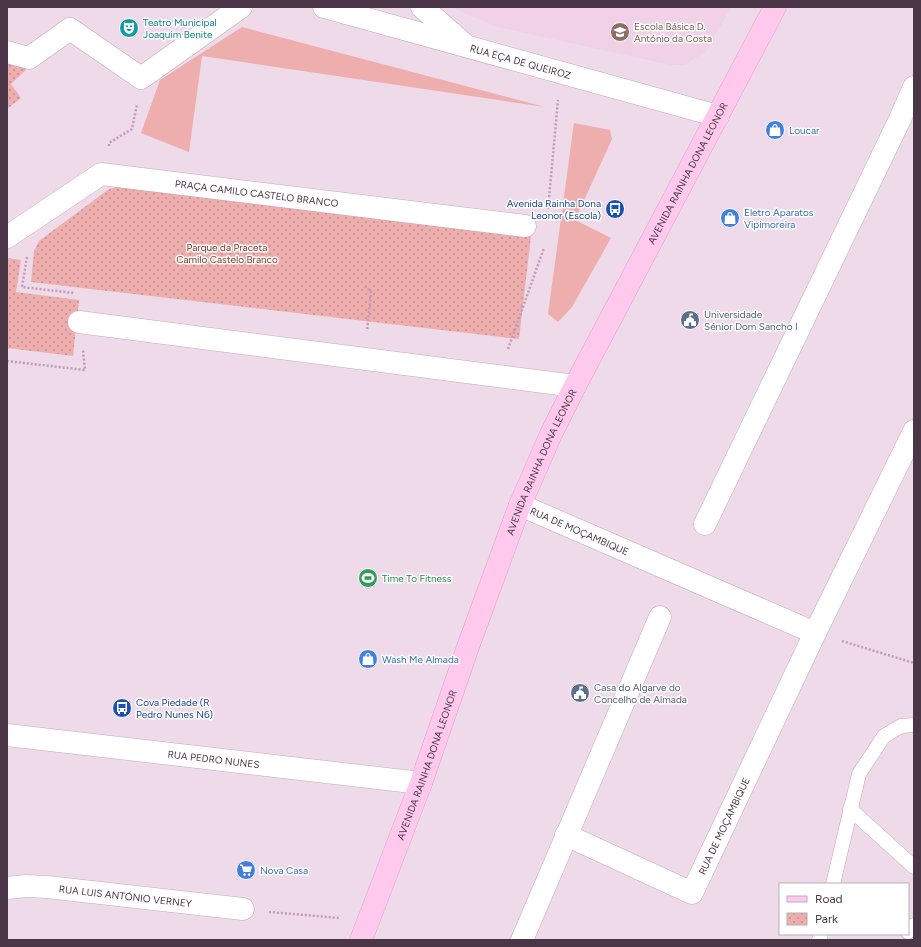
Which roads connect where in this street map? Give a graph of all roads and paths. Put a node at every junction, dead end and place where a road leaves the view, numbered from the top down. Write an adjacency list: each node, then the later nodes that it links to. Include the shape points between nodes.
1 (241, 7): 7 (street)
2 (324, 7): 5 (street, RUA EÇA DE QUEIROZ)
3 (422, 7): 5 (street)
4 (775, 7): 9 (main road, AVENIDA RAINHA DONA LEONOR)
5 (468, 47): 9 (street, RUA EÇA DE QUEIROZ)
6 (7, 52): 7 (street, via 29,58 70,29)
7 (141, 78): 12 (path, via 132,128 109,143)
8 (914, 87): 11 (street)
9 (718, 116): 23 (main road, AVENIDA RAINHA DONA LEONOR)
10 (556, 122): 13 (path)
11 (907, 122): 26 (street)
12 (100, 174): 14 (street, PRAÇA CAMILO CASTELO BRANCO); 15 (street)
13 (548, 212)
14 (525, 226)
15 (7, 237)
16 (544, 246): 22 (path)
17 (27, 261): 19 (path)
18 (365, 286): 21 (path, via 371,291)
19 (22, 288)
20 (80, 322): 21 (street)
21 (364, 359): 22 (street)
22 (499, 376): 23 (street)
23 (575, 386): 25 (main road, AVENIDA RAINHA DONA LEONOR)
24 (914, 431): 28 (street, RUA DE MOÇAMBIQUE)
25 (520, 505): 28 (street, RUA DE MOÇAMBIQUE); 32 (main road, AVENIDA RAINHA DONA LEONOR)
26 (705, 524)
27 (660, 617): 34 (street)
28 (814, 633): 29 (path); 34 (street, RUA DE MOÇAMBIQUE, via 692,893)
29 (914, 663)
30 (914, 725): 33 (lane, via 901,726 884,736 859,774)
31 (7, 735): 32 (street, RUA PEDRO NUNES)
32 (421, 783): 39 (main road, AVENIDA RAINHA DONA LEONOR)
33 (850, 810): 35 (lane); 36 (lane)
34 (566, 835): 41 (street)
35 (914, 867)
36 (833, 883)
37 (7, 888): 38 (street, RUA LUIS ANTÓNIO VERNEY, via 47,887)
38 (243, 909): 39 (path)
39 (368, 920): 40 (main road, AVENIDA RAINHA DONA LEONOR)
40 (361, 940)
41 (522, 940)

